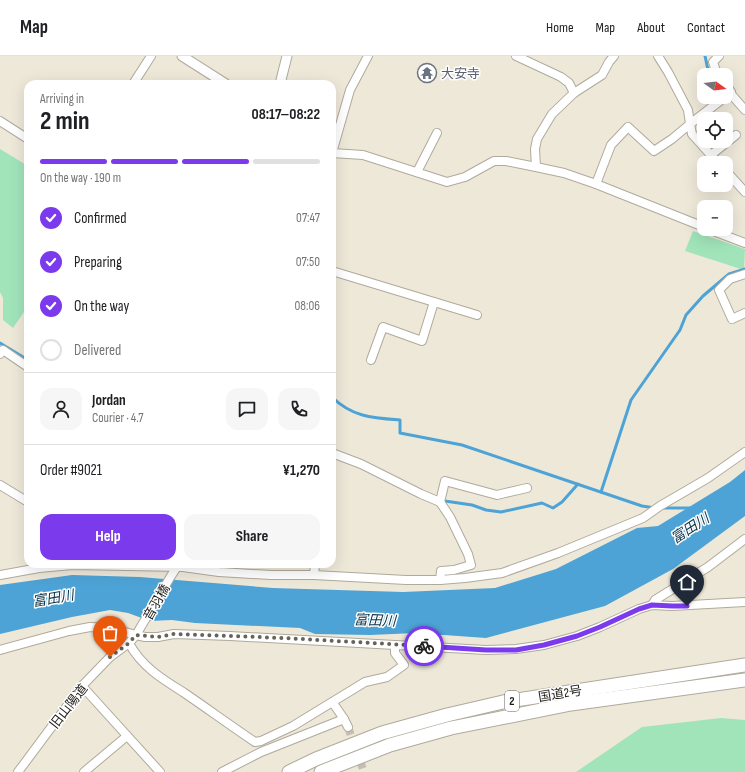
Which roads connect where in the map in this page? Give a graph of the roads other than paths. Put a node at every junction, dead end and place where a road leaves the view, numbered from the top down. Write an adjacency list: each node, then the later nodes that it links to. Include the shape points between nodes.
1 (151, 56): 12 (street)
2 (182, 56): 13 (street)
3 (287, 56): 14 (street)
4 (368, 56): 24 (street, via 350,90)
5 (516, 56): 10 (street)
6 (540, 56): 10 (street)
7 (614, 56): 15 (street, via 602,75)
8 (658, 56): 20 (street, via 688,110)
9 (714, 58): 11 (street)
10 (536, 64): 15 (street, via 562,77)
11 (716, 68)
12 (136, 80)
13 (220, 80)
14 (281, 80)
15 (574, 93): 27 (street, via 552,114 537,138)
16 (733, 101): 18 (street)
17 (716, 104): 20 (street)
18 (745, 110)
19 (0, 121): 23 (street)
20 (690, 124): 26 (street, via 692,134); 30 (street, via 654,151 628,126 611,144)
21 (437, 133): 28 (street)
22 (736, 135): 26 (street)
23 (24, 136)
24 (336, 139)
25 (336, 153): 28 (street, via 363,155)
26 (711, 155)
27 (536, 167): 28 (street, via 506,161 494,162 447,182); 30 (street)
28 (417, 172)
29 (733, 179): 31 (street)
30 (596, 184): 32 (street)
31 (745, 192)
32 (697, 224)
33 (726, 236): 34 (street)
34 (745, 243)
35 (336, 272): 37 (street)
36 (745, 274): 38 (street, via 730,279 719,290 732,319)
37 (434, 302): 39 (street); 41 (street, via 422,341 383,327)
38 (745, 313)
39 (477, 315)
40 (0, 354): 42 (street, via 3,350)
41 (371, 360)
42 (24, 364)
43 (745, 452): 56 (street, via 643,518 502,573)
44 (336, 455): 48 (street)
45 (0, 485): 47 (street)
46 (527, 488): 48 (street, via 496,495 445,481)
47 (24, 500)
48 (440, 502): 56 (street, via 450,517 471,565 441,571)
49 (745, 539): 58 (street, via 708,567 655,600)
50 (39, 568): 54 (street)
51 (177, 568): 59 (street, 音羽橋)
52 (196, 568): 55 (street, via 248,574)
53 (315, 568): 55 (street)
54 (0, 575)
55 (314, 575): 56 (street)
56 (440, 580)
57 (745, 602): 58 (street)
58 (652, 605): 61 (street, via 577,636 516,650)
59 (138, 632): 60 (street, 旧山陽道); 61 (street, via 158,637 174,634); 62 (street, via 90,627 69,630)
60 (129, 643): 65 (street, 旧山陽道, via 110,657); 66 (street, via 141,661 164,681 255,742 293,726)
61 (395, 645): 66 (street, via 395,653 404,665 386,677 365,682)
62 (0, 650)
63 (745, 665): 74 (highway, 国道2号 / 2, via 503,702 446,715 382,733)
64 (745, 680): 75 (highway, 国道2号 / 2, via 572,704 451,728 390,746)
65 (82, 686): 69 (street); 70 (street, 旧山陽道)
66 (333, 703): 67 (street)
67 (344, 719): 68 (street); 73 (street, via 261,752)
68 (348, 728)
69 (127, 736): 71 (street); 72 (street)
70 (18, 772)
71 (84, 772)
72 (160, 772)
73 (222, 772)
74 (289, 772)
75 (321, 772)

